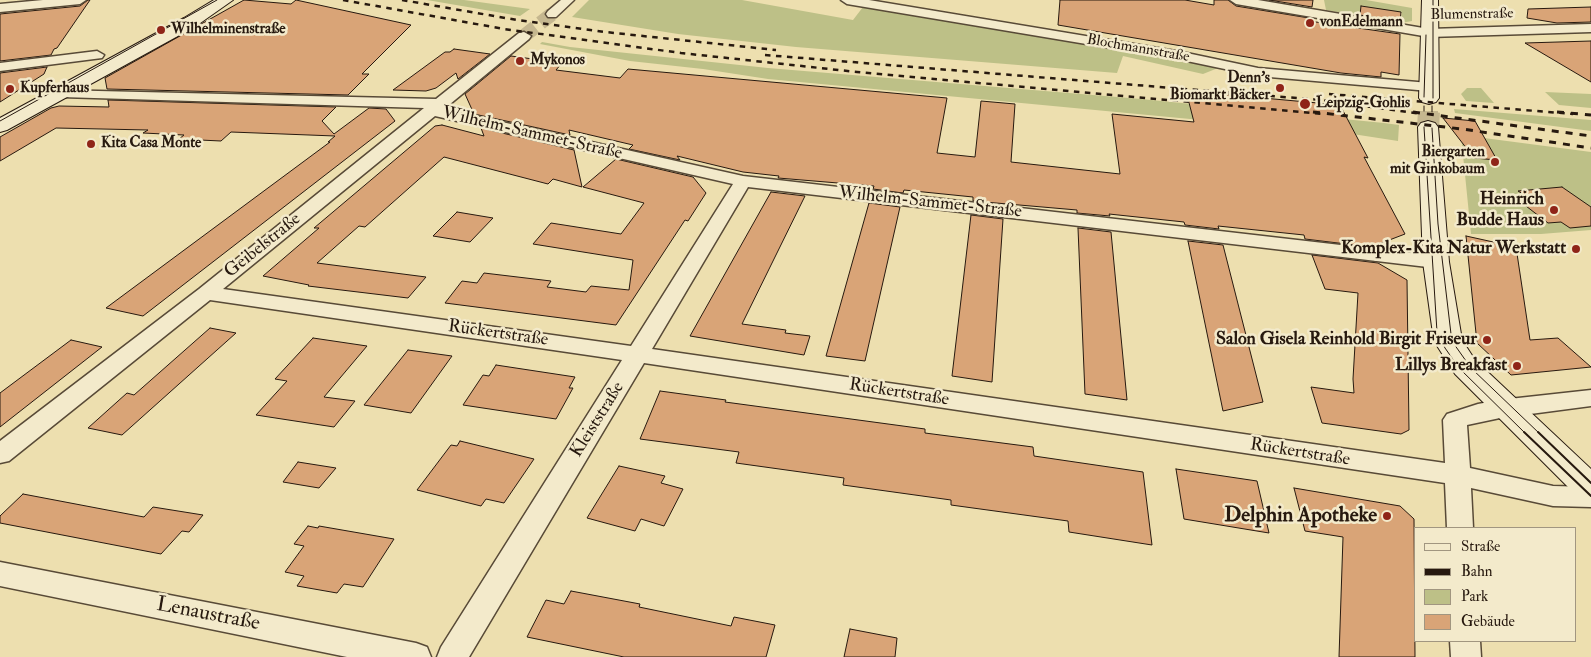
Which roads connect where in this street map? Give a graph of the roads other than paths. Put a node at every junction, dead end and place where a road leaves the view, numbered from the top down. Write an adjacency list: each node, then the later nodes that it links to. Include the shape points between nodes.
1 (80, 0): 8 (street)
2 (203, 0): 13 (main road)
3 (225, 0): 15 (main road)
4 (568, 0): 9 (street)
5 (847, 0): 16 (street, Blochmannstraße, via 1182,56)
6 (1236, 0): 11 (street, Blumenstraße)
7 (1430, 0): 11 (main road)
8 (0, 8)
9 (552, 14)
10 (1591, 28): 11 (street, Blumenstraße)
11 (1428, 33): 16 (main road)
12 (524, 36): 17 (street, Geibelstraße)
13 (97, 55): 14 (street); 18 (main road)
14 (0, 67)
15 (61, 93): 17 (street, Wilhelm-Sammet-Straße); 19 (main road)
16 (1429, 106): 21 (main road)
17 (434, 107): 20 (street, Wilhelm-Sammet-Straße); 22 (street, Geibelstraße)
18 (0, 112)
19 (0, 126)
20 (743, 182): 21 (street, Wilhelm-Sammet-Straße); 23 (street, Kleiststraße)
21 (1436, 262): 25 (main road, via 1448,341 1465,367)
22 (206, 293): 23 (street, Rückertstraße); 26 (street, Geibelstraße)
23 (638, 354): 27 (street, Rückertstraße); 34 (street, Kleiststraße)
24 (1591, 398): 25 (street)
25 (1506, 408): 27 (street, via 1455,420); 28 (main road)
26 (1, 452)
27 (1457, 476): 29 (street, Rückertstraße, via 1553,496); 30 (street)
28 (1591, 489)
29 (1591, 497)
30 (1460, 527)
31 (0, 574): 33 (street, Lenaustraße)
32 (1465, 642): 35 (street)
33 (416, 657)
34 (452, 657)
35 (1466, 657)

